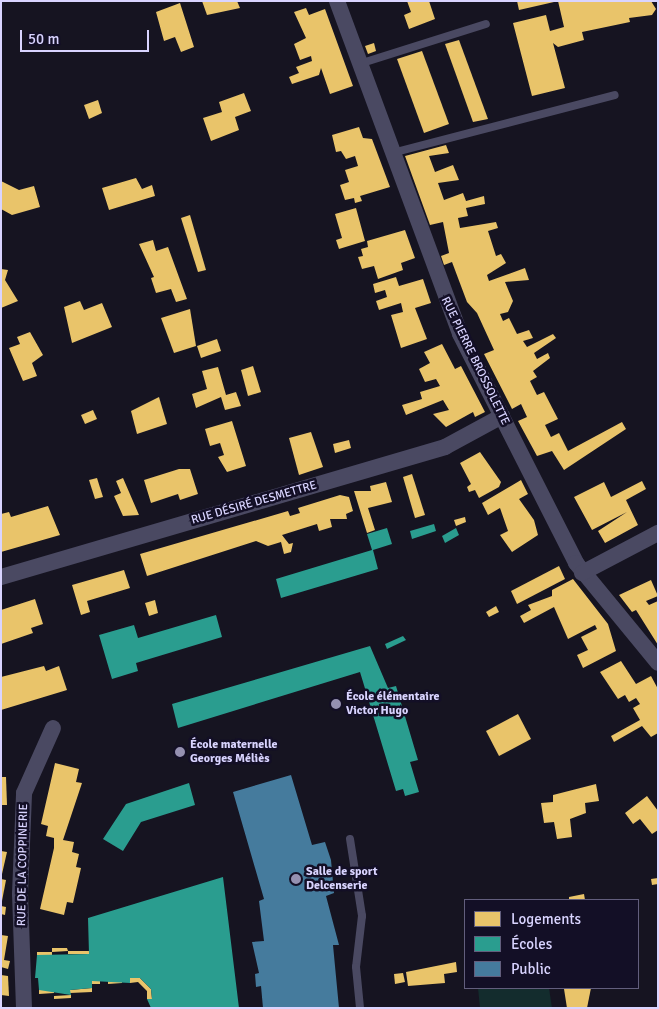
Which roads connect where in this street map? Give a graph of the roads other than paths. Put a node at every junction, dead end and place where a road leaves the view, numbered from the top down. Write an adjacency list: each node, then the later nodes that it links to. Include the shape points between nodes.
1 (337, 1): 3 (street, RUE PIERRE BROSSOLETTE)
2 (486, 24): 3 (lane)
3 (359, 64): 5 (street, RUE PIERRE BROSSOLETTE)
4 (615, 95): 5 (lane)
5 (392, 153): 6 (street, RUE PIERRE BROSSOLETTE, via 443,296)
6 (502, 416): 8 (street, RUE PIERRE BROSSOLETTE); 9 (street, RUE DÉSIRÉ DESMETTRE, via 432,451)
7 (658, 533): 8 (street)
8 (582, 572): 10 (street, RUE PIERRE BROSSOLETTE)
9 (1, 577)
10 (658, 663)
11 (52, 728): 13 (street, RUE DE LA COPPINERIE, via 24,794 20,894)
12 (350, 839): 14 (lane, via 362,916 356,967)
13 (24, 1008)
14 (360, 1008)

